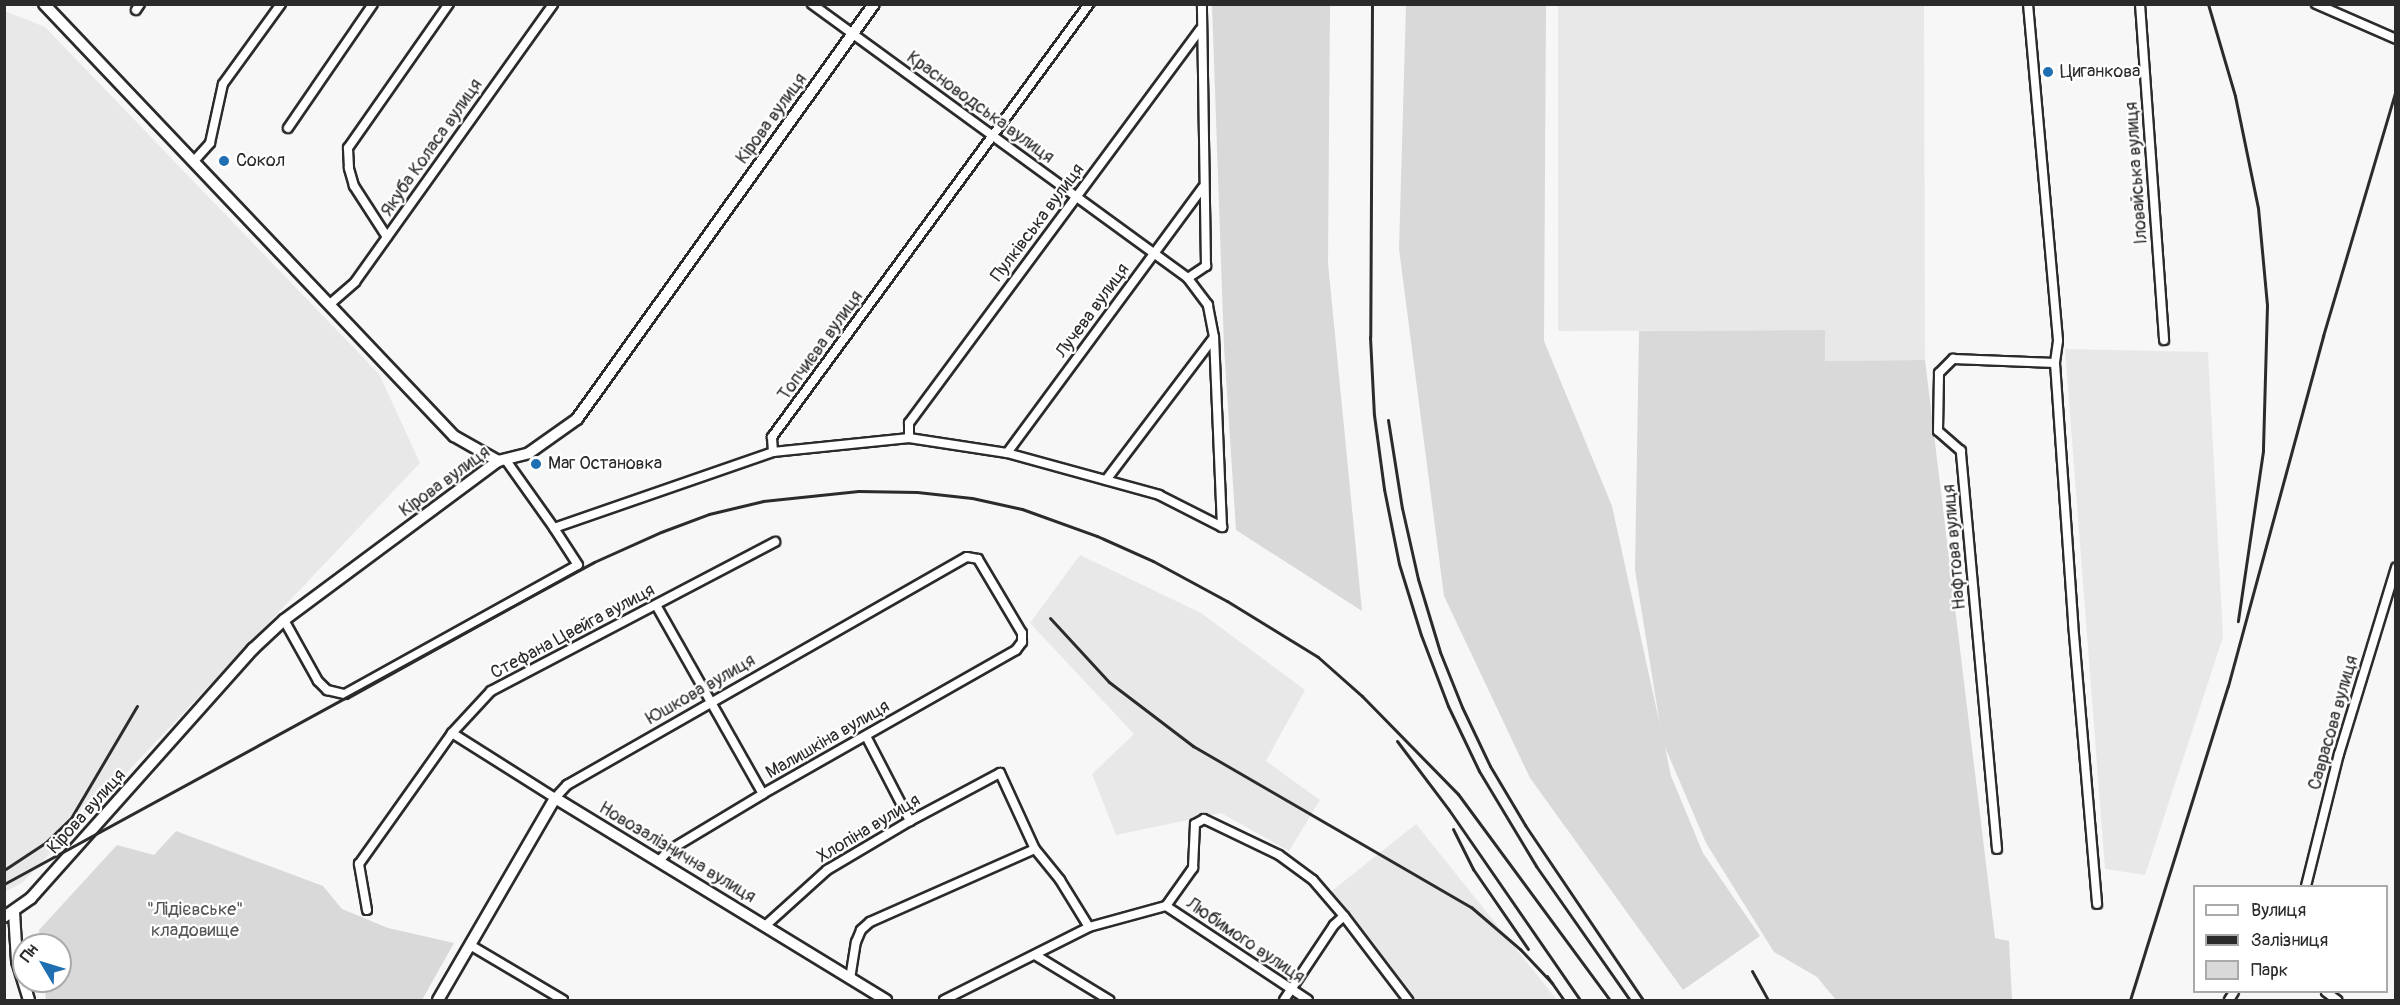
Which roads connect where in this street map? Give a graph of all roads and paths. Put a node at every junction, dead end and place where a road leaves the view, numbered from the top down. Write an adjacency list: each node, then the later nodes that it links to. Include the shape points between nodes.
1 (44, 4): 18 (main road)
2 (281, 4): 18 (street, via 224,84 210,143)
3 (373, 4): 16 (street)
4 (449, 4): 21 (street, via 348,148 354,186)
5 (553, 4): 21 (street, Якуба Коласа вулиця)
6 (812, 4): 14 (street, Красноводська вулиця)
7 (874, 4): 14 (main road, Кірова вулиця)
8 (1089, 4): 17 (street, Топчиєва вулиця)
9 (1202, 4): 13 (street)
10 (2028, 4): 27 (street, via 2058,342)
11 (2140, 4): 26 (street, Іловайська вулиця)
12 (2316, 4): 15 (street)
13 (1201, 29): 19 (street); 20 (street, Пулківська вулиця)
14 (853, 35): 17 (street, Красноводська вулиця); 31 (main road, Кірова вулиця, via 577,419 529,453)
15 (2396, 39)
16 (288, 128)
17 (993, 135): 20 (street, Красноводська вулиця); 29 (street, Топчиєва вулиця, via 772,437)
18 (194, 161): 24 (main road)
19 (1203, 187): 22 (street, Лучева вулиця); 23 (street, via 1206,266)
20 (1077, 196): 22 (street, Красноводська вулиця); 28 (street, Пулківська вулиця, via 909,423)
21 (387, 237): 24 (street, Якуба Коласа вулиця, via 355,282)
22 (1155, 253): 23 (street, Красноводська вулиця); 30 (street, Лучева вулиця)
23 (1188, 278): 25 (street, Красноводська вулиця, via 1208,305)
24 (330, 304): 31 (main road, via 454,436)
25 (1214, 338): 32 (street); 32 (street, Красноводська вулиця, via 1222,527 1159,495)
26 (2164, 340)
27 (2055, 363): 46 (street, Нафтова вулиця, via 1953,359 1939,372 1938,431 1961,451); 49 (street)
28 (909, 438): 29 (street); 30 (street)
29 (773, 452): 33 (street)
30 (1007, 453): 32 (street)
31 (502, 460): 33 (street); 37 (main road, Кірова вулиця)
32 (1106, 480)
33 (554, 528): 37 (street, via 578,565 345,694 327,690 318,681)
34 (775, 542): 36 (street, Стефана Цвейга вулиця)
35 (2396, 568): 48 (street, Саврасова вулиця, via 2339,754)
36 (656, 605): 39 (street); 40 (street, Стефана Цвейга вулиця, via 491,691)
37 (284, 620): 52 (main road, Кірова вулиця, via 45,883)
38 (1016, 650): 39 (street, Юшкова вулиця, via 1022,633 981,562 972,556); 41 (street, Малишкіна вулиця)
39 (712, 703): 42 (street); 43 (street, Юшкова вулиця, via 567,785)
40 (452, 733): 43 (street, Новозалізнична вулиця); 51 (street, Стефана Цвейга вулиця, via 359,864)
41 (866, 736): 42 (street, Малишкіна вулиця); 44 (street)
42 (764, 794): 47 (street, Малишкіна вулиця, via 668,851)
43 (555, 798): 47 (main road, Новозалізнична вулиця); 56 (main road, Юшкова вулиця)
44 (910, 821): 45 (street, Хлопіна вулиця, via 1000,773); 54 (street, Хлопіна вулиця, via 827,870)
45 (1035, 849): 55 (street); 58 (street, via 870,922 856,942)
46 (1997, 849)
47 (659, 861): 54 (main road, Новозалізнична вулиця)
48 (2306, 885)
49 (2097, 904)
50 (1166, 906): 53 (street, via 1193,868 1195,824 1204,819 1279,855 1313,880); 55 (street); 59 (street, Любимого вулиця)
51 (367, 910)
52 (9, 914): 60 (main road)
53 (1344, 915): 59 (street); 68 (street)
54 (765, 926): 58 (main road, Новозалізнична вулиця)
55 (1089, 927): 57 (street)
56 (470, 945): 61 (main road, Юшкова вулиця); 62 (street)
57 (1035, 955): 64 (street); 65 (street)
58 (850, 979): 63 (main road, Новозалізнична вулиця)
59 (1291, 989): 66 (street); 67 (street, Любимого вулиця)
60 (29, 1000)
61 (438, 1000)
62 (563, 1000)
63 (886, 1000)
64 (944, 1000)
65 (1109, 1000)
66 (1284, 1000)
67 (1308, 1000)
68 (1408, 1000)

